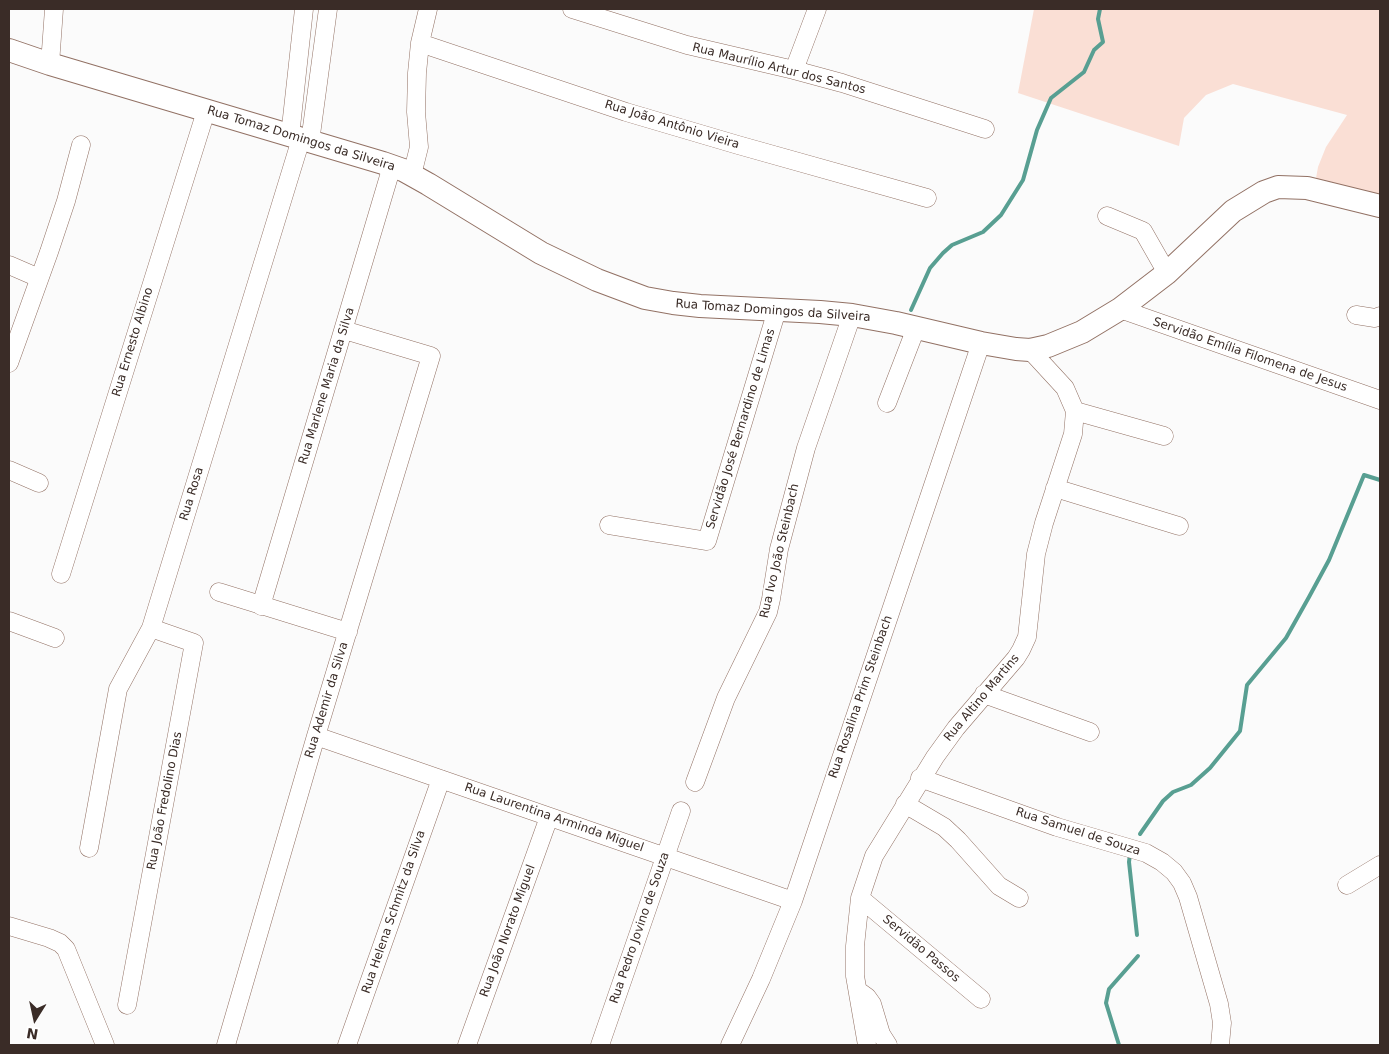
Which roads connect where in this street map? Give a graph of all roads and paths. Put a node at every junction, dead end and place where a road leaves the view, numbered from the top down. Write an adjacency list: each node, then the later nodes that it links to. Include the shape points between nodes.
1 (54, 9): 9 (street)
2 (304, 9): 13 (street)
3 (328, 9): 13 (street)
4 (428, 9): 7 (street, Rua Marlene Maria da Silva)
5 (572, 9): 10 (street, Rua Maurílio Artur dos Santos, via 687,45)
6 (817, 9): 10 (street)
7 (420, 44): 15 (street, Rua Marlene Maria da Silva, via 416,92 419,147); 16 (street, Rua João Antônio Vieira, via 682,129)
8 (9, 50): 9 (main road, Rua Tomaz Domingos da Silveira)
9 (50, 64): 11 (main road, Rua Tomaz Domingos da Silveira)
10 (794, 70): 12 (street, Rua Maurílio Artur dos Santos)
11 (206, 111): 13 (main road, Rua Tomaz Domingos da Silveira); 41 (street, Rua Ernesto Albino)
12 (985, 129)
13 (300, 139): 15 (main road, Rua Tomaz Domingos da Silveira); 45 (street, Rua Rosa)
14 (81, 145): 21 (street, via 66,201)
15 (402, 170): 23 (main road, Rua Tomaz Domingos da Silveira, via 542,253 616,288 673,303); 28 (street, Rua Marlene Maria da Silva)
16 (927, 198)
17 (1380, 206): 20 (main road, Rua Tomaz Domingos da Silveira, via 1307,188 1278,187 1233,211)
18 (1107, 216): 20 (street, via 1143,231)
19 (9, 265): 21 (street)
20 (1167, 273): 22 (main road, Rua Tomaz Domingos da Silveira)
21 (39, 278): 31 (street)
22 (1120, 309): 30 (main road, Rua Tomaz Domingos da Silveira, via 1082,332); 32 (street, Servidão Emília Filomena de Jesus)
23 (777, 310): 25 (main road, Rua Tomaz Domingos da Silveira); 39 (street, Servidão José Bernardino de Limas, via 707,540)
24 (1356, 314): 26 (street)
25 (852, 316): 27 (main road, Rua Tomaz Domingos da Silveira); 53 (street, Rua Ivo João Steinbach, via 806,448 780,549 768,612 726,698)
26 (1380, 316)
27 (916, 328): 29 (main road, Rua Tomaz Domingos da Silveira); 33 (street)
28 (344, 330): 43 (street, Rua Marlene Maria da Silva); 46 (street, Rua Ademir da Silva, via 431,356)
29 (981, 343): 30 (main road, Rua Tomaz Domingos da Silveira); 63 (street, Rua Rosalina Prim Steinbach)
30 (1030, 350): 34 (street, Rua Altino Martins, via 1065,388)
31 (9, 363)
32 (1380, 400)
33 (887, 403)
34 (1075, 411): 35 (street); 38 (street, Rua Altino Martins, via 1073,434)
35 (1164, 436)
36 (9, 470): 37 (street)
37 (39, 483)
38 (1055, 488): 40 (street); 48 (street, Rua Altino Martins, via 1036,554 1025,644)
39 (610, 525)
40 (1179, 526)
41 (60, 574)
42 (219, 592): 43 (street)
43 (262, 606): 46 (street)
44 (9, 621): 47 (street)
45 (151, 628): 57 (street, Rua Rosa, via 118,689); 67 (street, Rua João Fredolino Dias, via 194,643)
46 (348, 632): 50 (street, Rua Ademir da Silva)
47 (55, 638)
48 (984, 694): 49 (street); 51 (street, Rua Altino Martins)
49 (1090, 732)
50 (316, 736): 52 (street, Rua Laurentina Arminda Miguel); 69 (street, Rua Ademir da Silva)
51 (920, 778): 54 (street, Rua Altino Martins); 76 (street, Rua Samuel de Souza, via 1032,818 1146,853 1174,872 1188,897 1219,1004 1222,1023)
52 (441, 779): 56 (street, Rua Laurentina Arminda Miguel); 70 (street, Rua Helena Schmitz da Silva)
53 (694, 782)
54 (905, 804): 61 (street, Rua Altino Martins, via 874,856); 62 (street, via 944,827 1000,886)
55 (681, 811): 58 (street, Rua Pedro Jovino de Souza)
56 (549, 817): 58 (street, Rua Laurentina Arminda Miguel); 71 (street, Rua João Norato Miguel)
57 (89, 848)
58 (665, 857): 63 (street, Rua Laurentina Arminda Miguel); 72 (street, Rua Pedro Jovino de Souza)
59 (1380, 865): 60 (street)
60 (1347, 885)
61 (860, 898): 65 (street, Rua Altino Martins, via 855,946); 66 (street, Servidão Passos)
62 (1019, 898)
63 (792, 901): 73 (street, Rua Rosalina Prim Steinbach)
64 (9, 926): 68 (street, via 55,940 66,949)
65 (857, 991): 74 (street, Rua Altino Martins); 75 (street, via 872,1004 881,1034)
66 (981, 999)
67 (127, 1005)
68 (104, 1045)
69 (226, 1045)
70 (347, 1045)
71 (467, 1045)
72 (600, 1045)
73 (730, 1045)
74 (867, 1045)
75 (888, 1045)
76 (1220, 1045)

